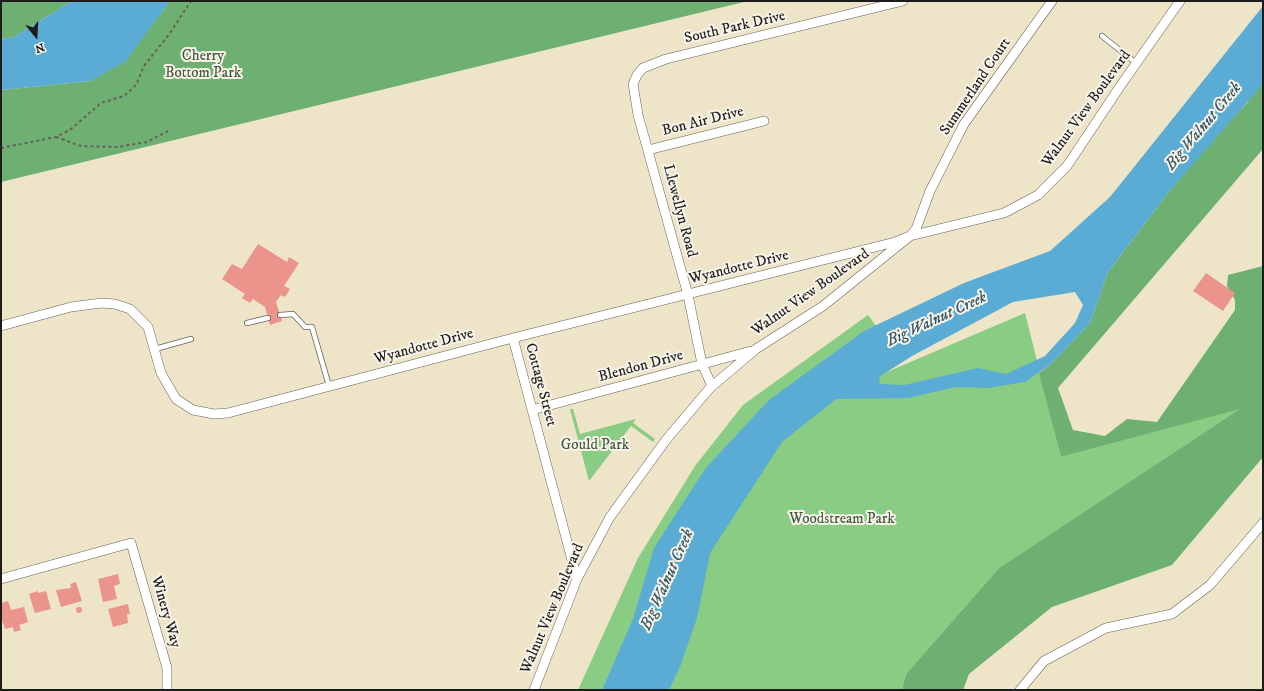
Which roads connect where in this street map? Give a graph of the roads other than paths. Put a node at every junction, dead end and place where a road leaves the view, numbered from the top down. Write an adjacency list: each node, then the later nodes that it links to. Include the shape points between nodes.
1 (903, 1): 5 (street, South Park Drive)
2 (1052, 1): 9 (street, Summerland Court, via 964,124 930,191 916,229)
3 (1180, 1): 6 (street, Walnut View Boulevard)
4 (1102, 36): 6 (lane)
5 (666, 59): 8 (street, Llewellyn Road, via 643,68 636,75 633,84)
6 (1136, 63): 9 (street, Walnut View Boulevard, via 1067,166 1038,195 1004,213)
7 (764, 120): 8 (street, Bon Air Drive)
8 (648, 150): 10 (street, Llewellyn Road)
9 (910, 236): 10 (street, Wyandotte Drive); 18 (street, Walnut View Boulevard, via 823,306)
10 (688, 296): 15 (street, Wyandotte Drive); 19 (street, Llewellyn Road)
11 (280, 315): 20 (lane, via 293,314 305,327 312,327)
12 (268, 318): 13 (lane)
13 (247, 323)
14 (1, 326): 17 (street, Wyandotte Drive, via 71,307 115,304 130,309 148,327)
15 (513, 338): 20 (street, Wyandotte Drive); 22 (street, Cottage Street)
16 (190, 339): 17 (lane)
17 (155, 349): 20 (street, Wyandotte Drive, via 161,372 176,399 203,413 228,413)
18 (756, 349): 19 (street, Blendon Drive); 21 (street, Walnut View Boulevard)
19 (702, 364): 21 (street, Llewellyn Road); 22 (street, Blendon Drive)
20 (329, 386)
21 (712, 386): 25 (street, Walnut View Boulevard, via 666,440 610,518)
22 (532, 410): 25 (street, Cottage Street)
23 (1262, 527): 28 (street, via 1210,585 1172,614 1106,628 1044,661)
24 (1, 579): 26 (street, Winery Way, via 131,543 166,668)
25 (577, 579): 27 (street, Walnut View Boulevard)
26 (167, 690)
27 (534, 690)
28 (1020, 690)

